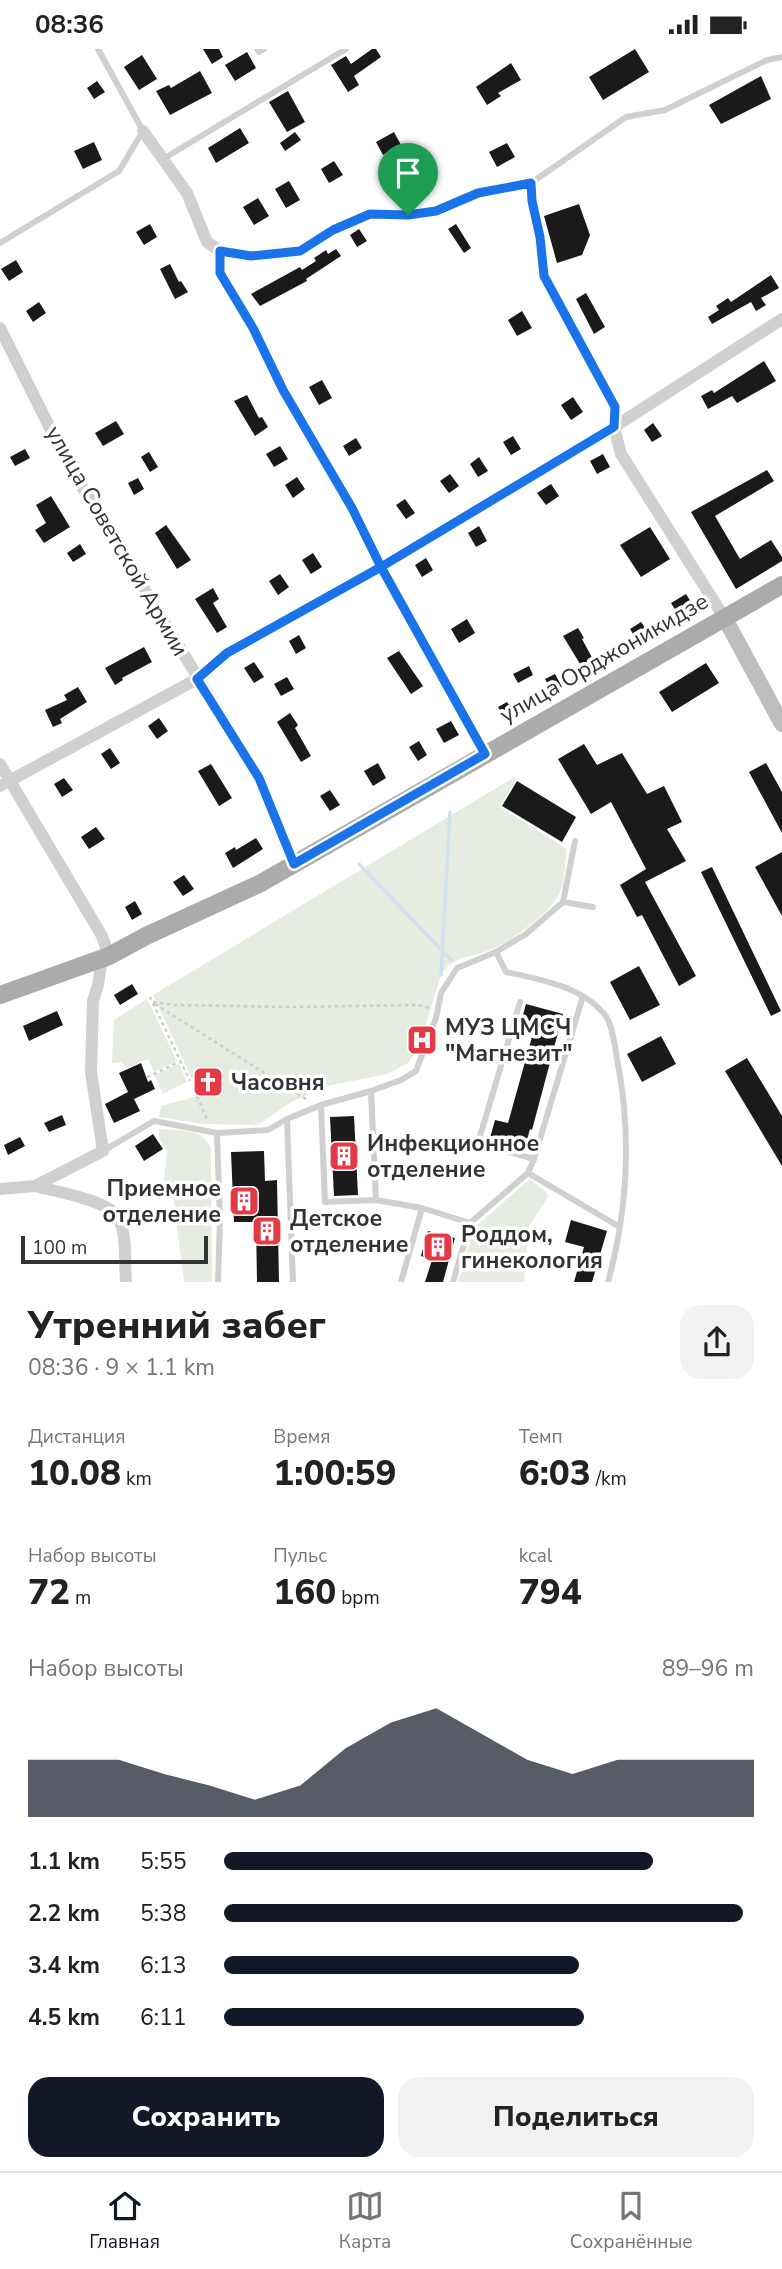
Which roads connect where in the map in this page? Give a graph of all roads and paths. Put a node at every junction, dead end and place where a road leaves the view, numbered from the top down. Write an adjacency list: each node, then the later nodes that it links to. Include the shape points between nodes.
1 (98, 49): 6 (lane)
2 (257, 49): 3 (lane, via 259,53)
3 (264, 49)
4 (346, 49): 7 (lane)
5 (782, 57): 8 (lane, via 665,110 626,117)
6 (143, 131): 7 (street); 9 (lane, via 120,171)
7 (163, 159): 10 (street, via 187,193 207,242)
8 (531, 183): 10 (street, via 478,193 436,211 370,214 300,251 251,256); 14 (street, via 544,276 615,407)
9 (0, 243)
10 (220, 251): 13 (lane, via 220,273)
11 (782, 319): 14 (street)
12 (0, 328): 18 (street, улица Советской Армии, via 67,462)
13 (283, 390): 15 (street)
14 (614, 427): 15 (street); 17 (street, via 621,454)
15 (381, 567): 18 (street, via 227,653); 20 (street)
16 (782, 585): 17 (main road, улица Орджоникидзе)
17 (724, 617): 19 (main road); 20 (main road, улица Орджоникидзе)
18 (197, 679): 22 (street); 24 (street, улица Советской Армии, via 259,778)
19 (782, 724)
20 (485, 754): 24 (main road, улица Орджоникидзе)
21 (0, 764): 22 (street)
22 (5, 783): 28 (street, via 102,936)
23 (575, 841): 25 (lane)
24 (294, 864): 28 (main road, улица Орджоникидзе)
25 (563, 902): 26 (lane); 27 (lane, via 526,934)
26 (593, 907)
27 (496, 952): 30 (lane, via 506,972); 34 (lane, via 457,968 441,993)
28 (109, 956): 29 (main road, улица Орджоникидзе); 43 (street, via 101,965 93,1002 91,1072)
29 (0, 995)
30 (583, 996): 44 (lane); 53 (lane, via 607,1018 624,1095 628,1132)
31 (150, 997): 32 (path)
32 (153, 1002): 34 (path, via 418,1005); 35 (path); 40 (path)
33 (520, 1002): 44 (lane, via 478,1143)
34 (437, 1011): 38 (lane, via 416,1071)
35 (180, 1061): 36 (path); 37 (path)
36 (147, 1077)
37 (190, 1081)
38 (371, 1091): 40 (lane); 48 (lane)
39 (197, 1096): 42 (path)
40 (319, 1105): 41 (lane); 48 (lane, via 325,1202)
41 (287, 1119): 42 (lane, via 268,1131); 56 (lane)
42 (215, 1133): 43 (lane, via 154,1121); 50 (lane)
43 (103, 1151): 46 (street)
44 (534, 1159): 45 (lane)
45 (528, 1173): 52 (lane); 53 (lane)
46 (34, 1186): 47 (street); 54 (street, via 100,1203 117,1214)
47 (0, 1189)
48 (376, 1200): 49 (lane)
49 (422, 1208): 52 (lane); 57 (lane)
50 (220, 1219): 51 (path); 55 (lane)
51 (178, 1223)
52 (470, 1223): 58 (lane)
53 (618, 1226): 59 (lane)
54 (126, 1282)
55 (218, 1282)
56 (293, 1282)
57 (401, 1282)
58 (453, 1282)
59 (608, 1282)

